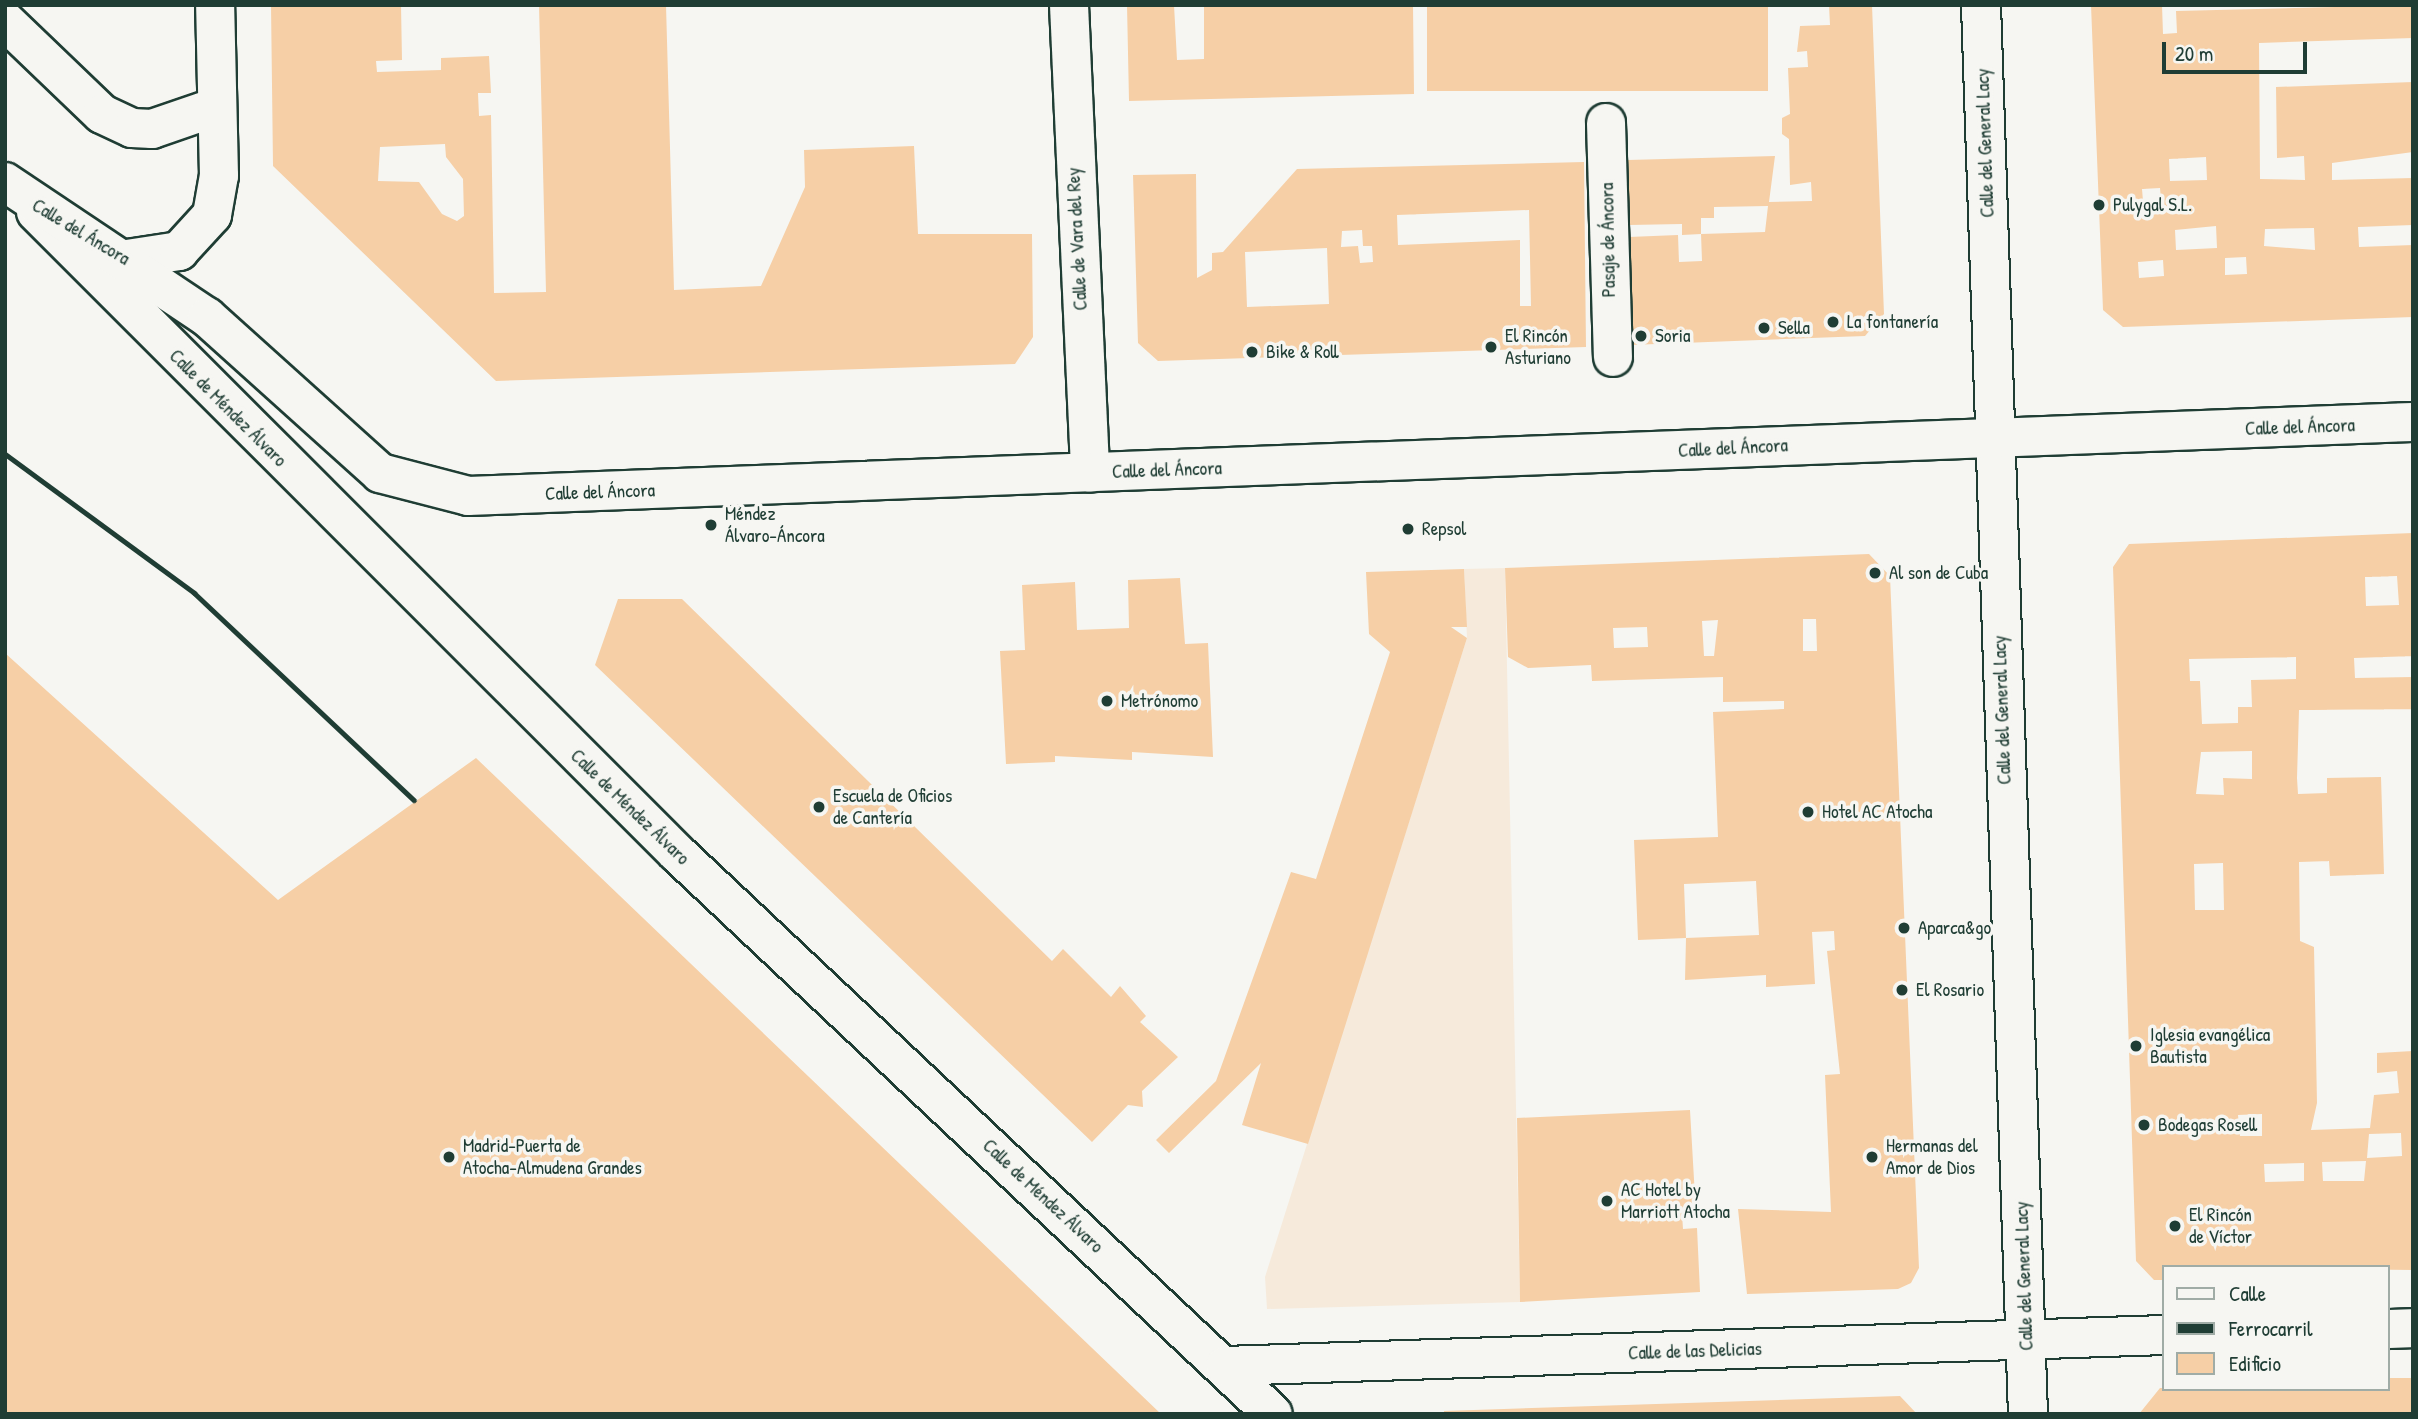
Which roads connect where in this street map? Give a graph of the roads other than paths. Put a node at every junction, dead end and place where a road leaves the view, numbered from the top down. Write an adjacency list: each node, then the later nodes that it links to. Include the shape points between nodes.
1 (215, 5): 5 (street)
2 (1069, 5): 12 (street, Calle de Vara del Rey)
3 (1981, 5): 11 (street, Calle del General Lacy)
4 (5, 21): 5 (street, via 102,114 132,128 152,128)
5 (216, 107): 8 (street, via 219,176 212,215 179,251)
6 (1606, 123): 9 (street, Pasaje de Áncora)
7 (13, 189): 8 (street, Calle del Áncora); 17 (street, Calle de Méndez Álvaro, via 677,853)
8 (127, 259): 12 (street, Calle del Áncora, via 207,317 348,449 380,473 424,489 505,495)
9 (1613, 357)
10 (2413, 422): 11 (street, Calle del Áncora)
11 (1994, 438): 12 (street, Calle del Áncora); 16 (street, Calle del General Lacy)
12 (1090, 473)
13 (2413, 1328): 14 (street)
14 (2390, 1329)
15 (2162, 1335): 16 (street, Calle de las Delicias)
16 (2026, 1339): 17 (street, Calle de las Delicias); 19 (street, Calle del General Lacy)
17 (1225, 1366): 18 (street, Calle de Méndez Álvaro)
18 (1273, 1414)
19 (2028, 1414)

